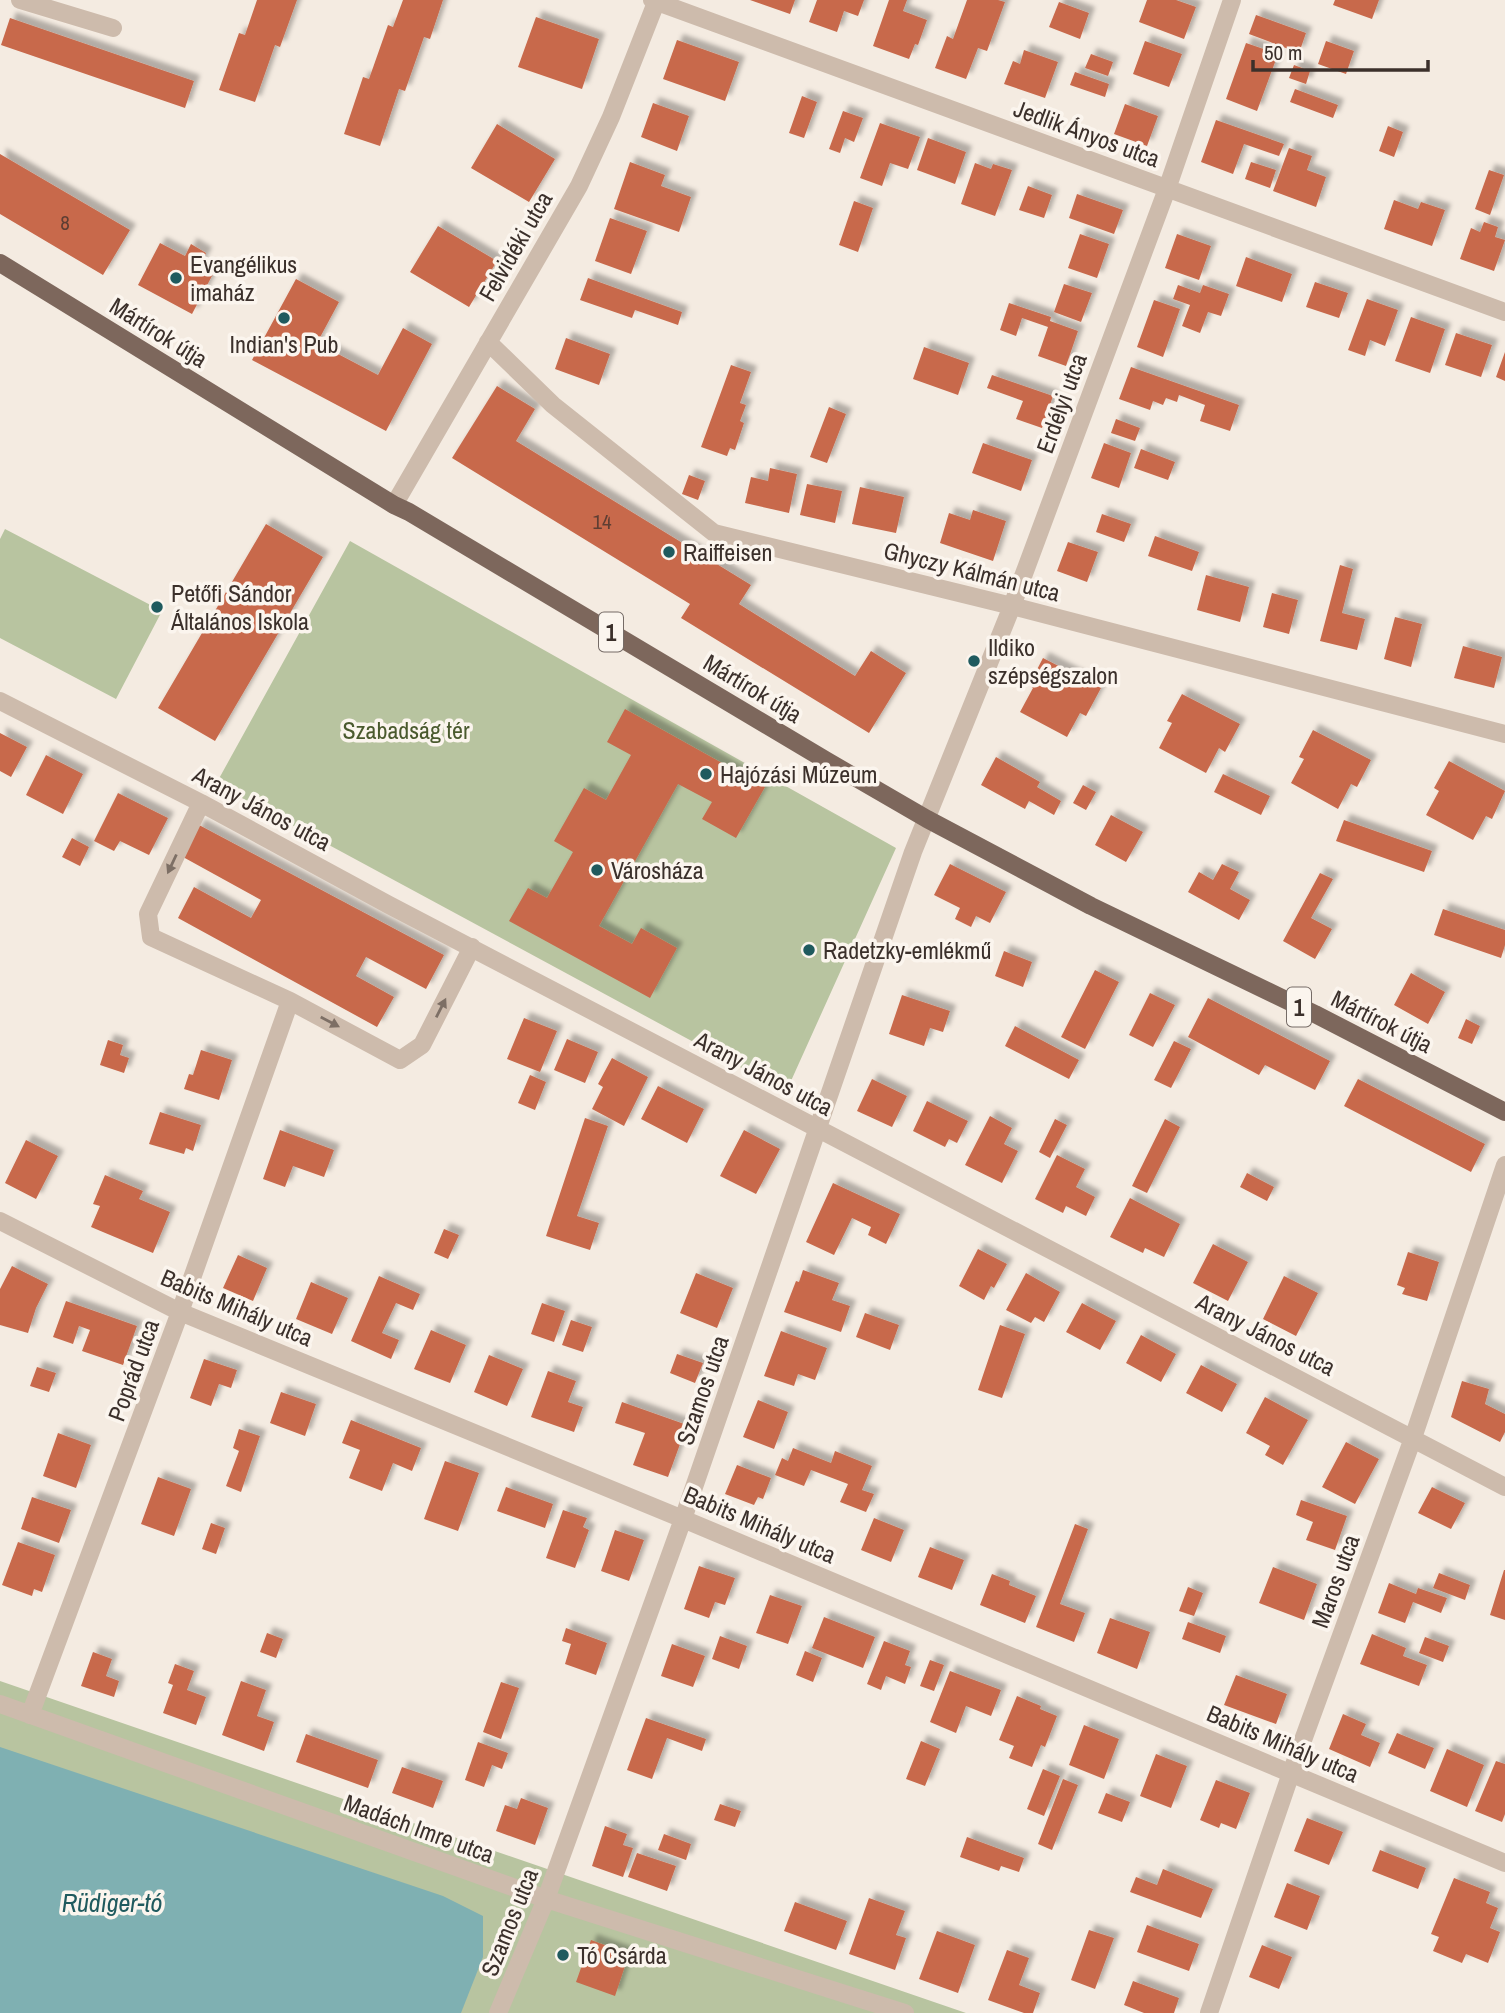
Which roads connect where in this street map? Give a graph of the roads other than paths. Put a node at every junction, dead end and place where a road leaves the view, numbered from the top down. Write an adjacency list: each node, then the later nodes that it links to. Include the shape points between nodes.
1 (20, 0): 4 (street)
2 (655, 0): 5 (street, Jedlik Ányos utca); 8 (street, Felvidéki utca, via 611,117 579,186)
3 (1232, 0): 5 (street, Erdélyi utca)
4 (113, 28)
5 (1167, 189): 7 (street, Jedlik Ányos utca); 10 (street, Erdélyi utca)
6 (0, 263): 9 (main road, Mártírok útja / 1)
7 (1505, 312)
8 (488, 342): 9 (street, Felvidéki utca); 10 (street, Ghyczy Kálmán utca, via 554,405 714,533)
9 (394, 505): 14 (main road, Mártírok útja / 1)
10 (1012, 606): 12 (street, Ghyczy Kálmán utca); 14 (street, Erdélyi utca)
11 (0, 701): 13 (street, Arany János utca)
12 (1505, 734)
13 (201, 803): 15 (street, Arany János utca); 16 (street, one-way to 16, via 148,914 151,937)
14 (927, 819): 17 (main road, Mártírok útja / 1); 18 (street, Szamos utca)
15 (472, 947): 16 (street, one-way to 15, via 400,1060 422,1045); 18 (street, Arany János utca)
16 (290, 1001): 21 (street, Poprád utca)
17 (1505, 1112)
18 (819, 1129): 22 (street, Arany János utca); 24 (street, Szamos utca)
19 (1505, 1165): 22 (street, Maros utca)
20 (0, 1221): 21 (street, Babits Mihály utca)
21 (180, 1312): 24 (street, Babits Mihály utca); 26 (street, Poprád utca)
22 (1413, 1438): 23 (street, Arany János utca); 27 (street, Maros utca)
23 (1505, 1486)
24 (683, 1519): 27 (street, Babits Mihály utca); 29 (street, Szamos utca)
25 (0, 1704): 26 (street, Madách Imre utca)
26 (30, 1715): 29 (street, Madách Imre utca)
27 (1291, 1773): 28 (street, Babits Mihály utca); 32 (street, Maros utca)
28 (1505, 1863)
29 (546, 1899): 30 (street, Szamos utca); 31 (street, Madách Imre utca)
30 (498, 2013)
31 (905, 2013)
32 (1209, 2013)

